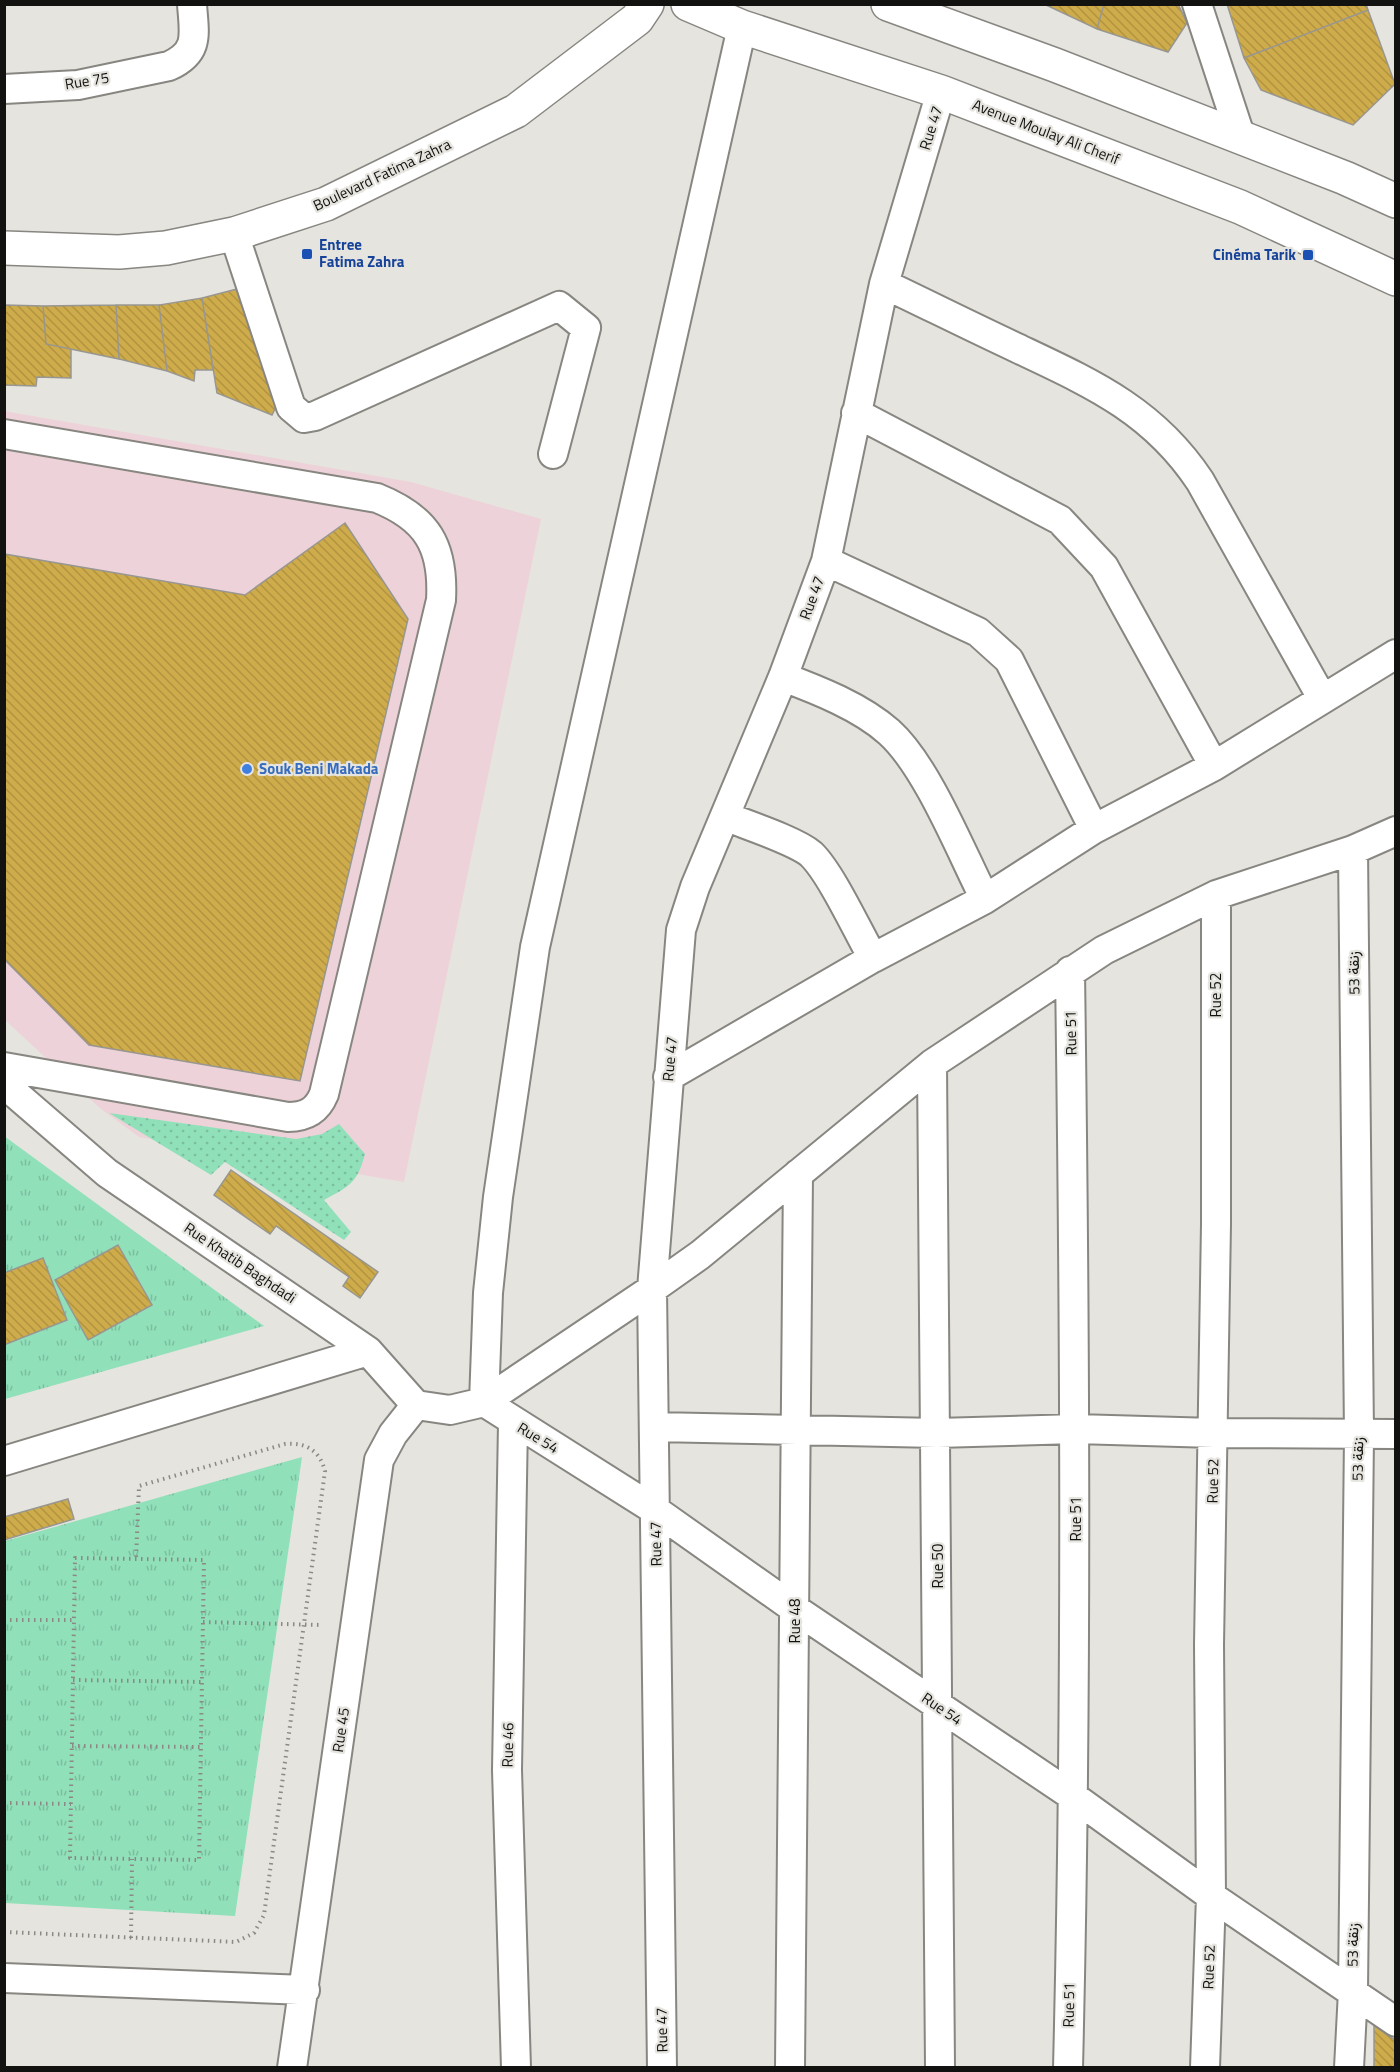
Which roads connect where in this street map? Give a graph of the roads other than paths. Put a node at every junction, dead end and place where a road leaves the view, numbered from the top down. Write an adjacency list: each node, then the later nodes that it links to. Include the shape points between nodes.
1 (192, 4): 7 (street, Rue 75, via 194,40 182,60 169,66 78,85)
2 (647, 4): 11 (main road, Boulevard Fatima Zahra, via 637,20 516,111 326,204)
3 (688, 4): 6 (main road, Avenue Moulay Ali Cherif)
4 (888, 4): 9 (main road)
5 (1197, 4): 9 (street)
6 (742, 27): 8 (main road, Avenue Moulay Ali Cherif); 38 (street, via 535,946 498,1197 488,1293)
7 (4, 89)
8 (941, 92): 13 (main road, Avenue Moulay Ali Cherif, via 1240,207); 14 (street, Rue 47)
9 (1241, 138): 10 (main road)
10 (1395, 201)
11 (234, 234): 12 (main road, Boulevard Fatima Zahra, via 166,248 119,252); 17 (street, via 291,407 304,418 559,306 586,328)
12 (4, 248)
13 (1395, 279)
14 (884, 284): 15 (street, Rue 47); 21 (street, via 1094,385 1154,425 1200,481)
15 (856, 413): 18 (street, Rue 47); 22 (street, via 1060,520 1104,567)
16 (4, 434): 32 (street, via 377,498 402,508 422,525 436,548 443,573 441,600 327,1082 314,1110 288,1117)
17 (553, 454)
18 (826, 561): 20 (street, Rue 47); 24 (street, via 978,632 1009,660)
19 (1395, 654): 21 (street)
20 (783, 677): 23 (street, Rue 47); 28 (street, via 833,696 889,732 921,772)
21 (1322, 698): 22 (street)
22 (1214, 766): 24 (street)
23 (726, 817): 29 (street, via 811,854); 33 (street, Rue 47, via 681,930)
24 (1094, 829): 28 (street)
25 (1395, 831): 26 (street)
26 (1353, 850): 27 (street); 47 (street, زنقة 53)
27 (1215, 895): 30 (street); 45 (street, Rue 52)
28 (985, 899): 29 (street)
29 (873, 957): 33 (street)
30 (1070, 971): 31 (street); 43 (street, Rue 51)
31 (932, 1064): 35 (street); 44 (street, Rue 50)
32 (4, 1067)
33 (668, 1077): 36 (street, Rue 47)
34 (4, 1084): 37 (street, Rue Khatib Baghdadi, via 107,1173)
35 (798, 1174): 36 (street); 42 (street, Rue 48)
36 (652, 1289): 38 (street); 41 (street, Rue 47)
37 (368, 1351): 39 (street, Rue Khatib Baghdadi); 48 (street)
38 (484, 1402): 39 (street, via 450,1410); 40 (street, Rue 54)
39 (416, 1405): 55 (street, Rue 45, via 379,1460)
40 (513, 1423): 49 (street, Rue 54); 59 (street, Rue 46, via 507,1770)
41 (655, 1426): 42 (street); 49 (street, Rue 47)
42 (795, 1428): 44 (street); 50 (street, Rue 48)
43 (1076, 1429): 44 (street); 45 (street); 52 (street, Rue 51)
44 (937, 1433): 51 (street, Rue 50)
45 (1214, 1433): 47 (street); 53 (street, Rue 52, via 1209,1646)
46 (1395, 1434): 47 (street)
47 (1359, 1435): 56 (street, زنقة 53)
48 (4, 1461)
49 (655, 1510): 50 (street, Rue 54); 60 (street, Rue 47)
50 (795, 1609): 51 (street, Rue 54); 61 (street, Rue 48)
51 (939, 1707): 52 (street, Rue 54); 62 (street, Rue 50)
52 (1074, 1797): 53 (street, Rue 54); 63 (street, Rue 51)
53 (1211, 1896): 56 (street, Rue 54); 64 (street, Rue 52)
54 (4, 1978): 55 (street)
55 (305, 1990): 58 (street, Rue 45)
56 (1353, 1991): 57 (street, Rue 54); 65 (street, زنقة 53)
57 (1395, 2022)
58 (292, 2067)
59 (516, 2067)
60 (662, 2067)
61 (790, 2067)
62 (940, 2067)
63 (1068, 2067)
64 (1205, 2067)
65 (1349, 2067)

